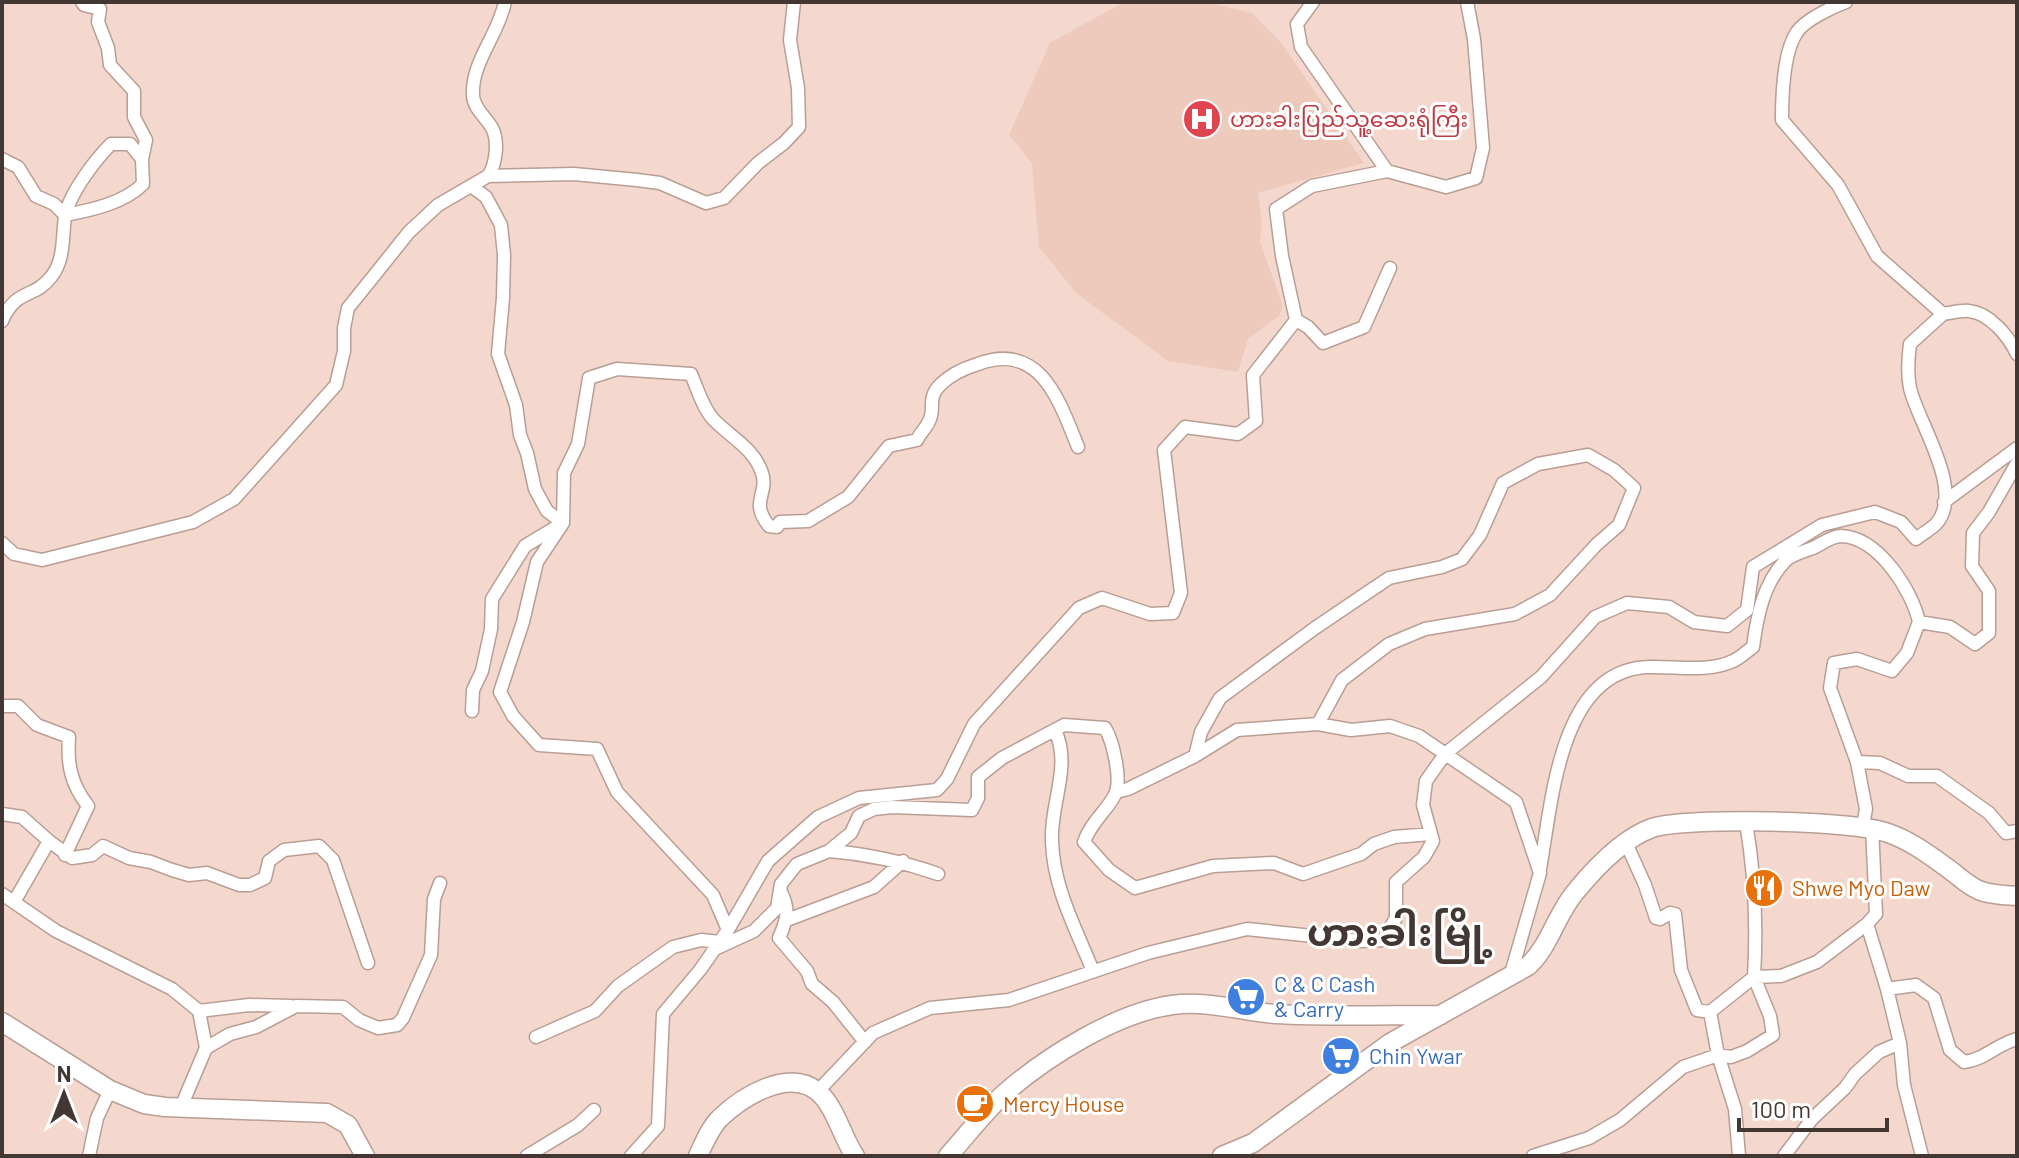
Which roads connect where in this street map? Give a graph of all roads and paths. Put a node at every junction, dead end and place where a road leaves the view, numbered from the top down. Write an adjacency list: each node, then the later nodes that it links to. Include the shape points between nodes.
1 (82, 2): 8 (street, via 100,9 98,22 110,65 134,91 134,117 146,140)
2 (505, 2): 10 (street, via 473,74 473,101 494,131 495,167)
3 (794, 2): 10 (street, via 790,40 799,127 724,198 706,203 660,183 574,174)
4 (1313, 2): 9 (street, via 1297,24 1301,47)
5 (1467, 2): 9 (street, via 1483,148 1476,178 1446,187)
6 (1846, 2): 14 (street, via 1797,32 1783,74 1782,120 1838,185 1877,256)
7 (2, 159): 12 (street, via 18,167 36,196)
8 (142, 159): 12 (street, via 143,184 132,195); 12 (street, via 130,144 111,144 87,172)
9 (1387, 171): 15 (street, via 1312,186 1276,209)
10 (488, 176): 11 (street)
11 (471, 186): 22 (street, via 486,197 501,225 498,354 535,489 547,511); 23 (street, via 438,205 409,232 348,308 336,385 234,499 193,522 42,560 14,554)
12 (65, 215): 16 (street, via 53,276 16,299)
13 (1390, 268): 15 (street, via 1364,327 1323,343)
14 (1943, 314): 17 (street, via 1970,311 1989,319); 21 (street, via 1910,344 1907,368 1910,391 1942,465)
15 (1296, 320): 51 (street, via 1253,375 1256,421 1238,434 1185,427 1164,450 1181,593 1173,613 1150,614 1102,598 1079,608 974,724 937,790 859,798 818,817 768,861)
16 (2, 321)
17 (2017, 354)
18 (1078, 447): 22 (street, via 1040,373 1023,361 997,357 939,386 931,418 917,440 889,446 848,497 808,521 769,526 760,509 762,473 750,450 710,416 691,374 617,369 589,378 578,444 564,473)
19 (2017, 448): 21 (street)
20 (2017, 463): 24 (street, via 1973,533 1972,566 1989,591 1989,633 1975,644 1950,627)
21 (1944, 502): 29 (street, via 1938,522 1916,539 1901,522 1875,512 1822,525 1753,567 1747,610 1727,626 1694,622 1669,607 1627,603 1595,617 1541,677)
22 (563, 523): 26 (street, via 525,546 492,599 491,629); 51 (street, via 537,562 500,692 539,745 597,749 617,792 713,895)
23 (2, 543)
24 (1919, 622): 31 (street, via 1907,653 1892,671 1857,659 1834,663 1830,688); 43 (street, via 1915,602 1883,557 1863,542 1839,536 1786,560 1758,610 1753,647 1733,661 1693,669 1634,667 1616,672 1580,709 1564,745)
25 (2, 706): 41 (street, via 18,706 37,725 69,737 67,761 74,788 88,806)
26 (472, 711)
27 (1318, 724): 29 (street, via 1351,730 1390,726 1419,736); 30 (street, via 1237,730); 30 (street, via 1342,680 1389,644 1425,629 1515,614 1550,595 1619,525 1634,488 1588,455 1538,464 1503,483 1480,535 1462,559 1389,578 1273,658 1220,698)
28 (1055, 730): 32 (street, via 1064,725 1105,728 1115,748); 40 (street, via 978,777 972,810 874,809 859,816 851,833); 54 (street, via 1063,762 1052,830 1054,860 1059,891)
29 (1445, 754): 37 (street, via 1426,781 1423,805); 43 (street, via 1516,802)
30 (1195, 756): 32 (street)
31 (1857, 762): 35 (street); 36 (street, via 1880,763 1908,776 1937,776 1989,813 2006,833)
32 (1116, 792): 37 (street, via 1084,842 1109,870 1135,888 1213,866 1274,863 1303,874 1394,837)
33 (2, 814): 38 (street, via 22,817)
34 (1746, 823): 35 (highway); 39 (highway, via 1663,825); 56 (street, via 1754,868)
35 (1867, 826): 47 (highway, via 1909,843 1983,892); 50 (street, via 1876,914)
36 (2017, 831)
37 (1431, 834): 54 (street, via 1424,857 1396,882 1396,918 1383,940 1247,929)
38 (49, 841): 41 (street); 48 (street)
39 (1626, 843): 55 (highway, via 1577,890 1535,959); 60 (street, via 1656,918 1675,914 1681,970 1697,1010)
40 (829, 851): 42 (street); 46 (street, via 797,864)
41 (65, 855): 53 (street, via 92,855 103,846 189,875 207,873 250,885 265,878 269,861 284,850 319,846 333,860)
42 (903, 861): 44 (street); 49 (street, via 874,887)
43 (1540, 873): 55 (street)
44 (938, 874)
45 (440, 883): 58 (street, via 431,955 397,1025 378,1028 343,1007)
46 (780, 891): 49 (street, via 788,906); 52 (street, via 777,908 754,931)
47 (2017, 896)
48 (8, 898): 59 (street, via 56,931 172,989)
49 (787, 920): 65 (street, via 779,938)
50 (1867, 924): 56 (street, via 1817,962 1781,976); 57 (street)
51 (728, 930): 52 (street)
52 (717, 946): 63 (street, via 701,940 673,947 618,986 595,1011); 79 (street, via 663,1014 658,1126)
53 (368, 963)
54 (1093, 971): 65 (street, via 1009,1000 930,1008 873,1033)
55 (1510, 977): 61 (highway)
56 (1754, 977): 60 (street); 68 (street, via 1773,1035 1731,1057)
57 (1887, 989): 64 (street, via 1916,985 1934,998 1950,1050 1964,1062 1977,1061 1997,1045); 66 (street)
58 (296, 1006): 59 (street); 67 (street)
59 (199, 1011): 67 (street)
60 (1710, 1012): 68 (street)
61 (1443, 1015): 74 (highway, via 1278,1014 1201,1003 1156,1008 1114,1023 1048,1061 1006,1092); 82 (highway, via 1390,1043 1253,1143)
62 (2, 1022): 69 (highway)
63 (536, 1037)
64 (2017, 1039)
65 (865, 1042): 70 (street)
66 (1900, 1043): 85 (street, via 1879,1052 1855,1074); 86 (street, via 1904,1085)
67 (206, 1048): 71 (street)
68 (1718, 1055): 83 (street, via 1683,1067 1620,1120 1589,1138); 84 (street, via 1735,1109)
69 (110, 1090): 71 (highway, via 144,1104); 73 (street)
70 (818, 1091): 80 (highway, via 784,1083 761,1090 720,1118); 81 (highway)
71 (181, 1107): 77 (highway, via 327,1113 348,1125)
72 (594, 1110): 78 (street)
73 (95, 1129): 75 (street); 76 (street)
74 (953, 1153)
75 (89, 1156)
76 (101, 1156)
77 (365, 1156)
78 (527, 1156)
79 (631, 1156)
80 (698, 1156)
81 (855, 1156)
82 (1222, 1156)
83 (1533, 1156)
84 (1739, 1156)
85 (1784, 1156)
86 (1922, 1156)

